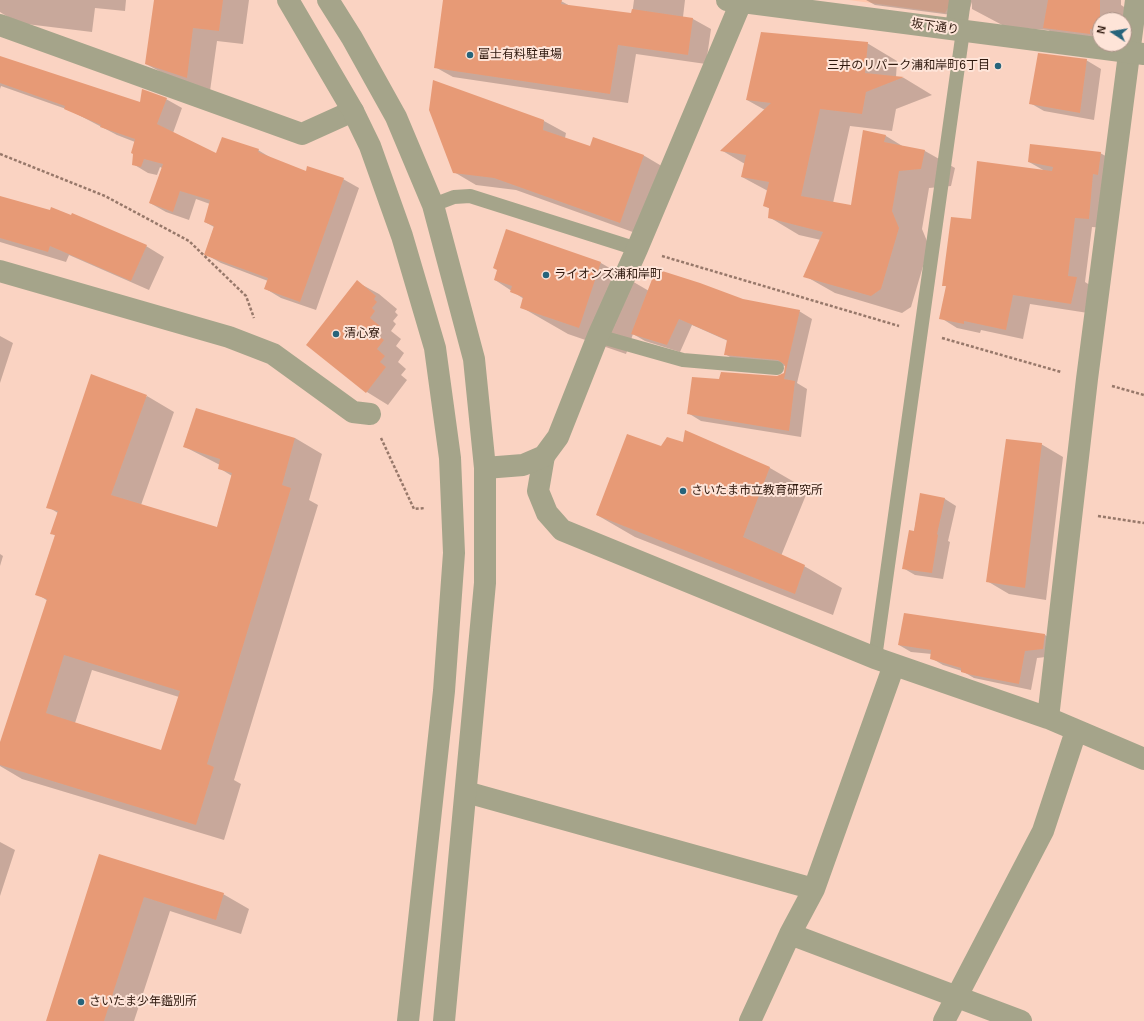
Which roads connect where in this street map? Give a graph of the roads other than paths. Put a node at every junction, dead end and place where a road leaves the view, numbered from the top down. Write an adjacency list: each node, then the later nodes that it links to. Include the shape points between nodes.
1 (288, 0): 9 (street)
2 (328, 0): 10 (street, via 396,117)
3 (960, 0): 7 (street)
4 (1136, 0): 8 (street)
5 (736, 1): 7 (street, 坂下通り); 11 (street)
6 (0, 25): 9 (street, via 302,134)
7 (960, 30): 8 (street, 坂下通り); 18 (lane, via 920,332)
8 (1137, 53): 19 (street, via 1087,379)
9 (353, 111): 26 (street, via 370,146 402,236 435,348 450,458 454,553 445,683)
10 (433, 205): 11 (lane, via 454,197 470,196); 17 (street, via 474,359)
11 (637, 249): 13 (street)
12 (0, 272): 15 (street, via 229,338 273,354 353,412)
13 (598, 336): 14 (lane, via 682,360); 16 (street, via 558,437)
14 (777, 368)
15 (370, 414)
16 (544, 456): 17 (street, via 523,465); 18 (street, via 538,491 547,513 562,530)
17 (486, 468): 22 (street, via 485,583)
18 (884, 662): 19 (street); 23 (street)
19 (1048, 718): 20 (street)
20 (1076, 731): 21 (street); 25 (street, via 1043,831)
21 (1144, 759)
22 (466, 792): 23 (street); 27 (street)
23 (814, 889): 24 (street)
24 (790, 934): 25 (street); 28 (street)
25 (957, 998): 29 (street); 30 (street)
26 (408, 1021)
27 (444, 1021)
28 (750, 1021)
29 (944, 1021)
30 (1021, 1021)

